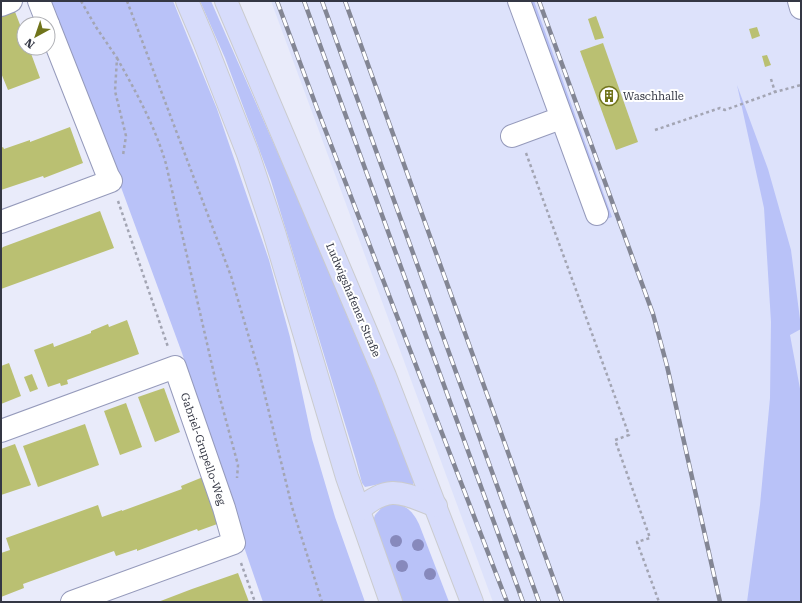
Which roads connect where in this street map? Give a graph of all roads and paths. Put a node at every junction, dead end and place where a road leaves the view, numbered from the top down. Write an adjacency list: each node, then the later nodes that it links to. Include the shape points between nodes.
1 (11, 1): 9 (street)
2 (39, 1): 11 (street)
3 (81, 1): 13 (path)
4 (127, 1): 31 (path, via 231,276 260,375 292,507)
5 (187, 1): 27 (main road, via 253,168)
6 (226, 1): 26 (main road, Ludwigshafener Straße, via 382,369)
7 (519, 1): 17 (street)
8 (799, 1): 10 (street)
9 (1, 5)
10 (801, 8)
11 (45, 16)
12 (56, 44): 20 (street)
13 (117, 58): 20 (path, via 115,91 126,136 122,160); 25 (path, via 141,101 166,164 238,466)
14 (771, 79): 16 (path)
15 (801, 85): 16 (path)
16 (775, 92): 18 (path, via 738,106 725,110 720,108)
17 (562, 118): 19 (street); 21 (street)
18 (655, 130)
19 (516, 135): 34 (path, via 629,435 615,440 650,538 638,542)
20 (110, 179): 22 (street); 23 (path)
21 (597, 214)
22 (1, 222)
23 (175, 367): 24 (street); 28 (street, Gabriel-Grupello-Weg)
24 (1, 431)
25 (237, 479)
26 (436, 506): 27 (main road, via 394,492 374,498); 33 (main road, Ludwigshafener Straße)
27 (359, 510): 32 (main road)
28 (234, 543): 29 (street); 30 (path)
29 (72, 602)
30 (255, 602)
31 (322, 602)
32 (391, 602)
33 (472, 602)
34 (659, 602)

